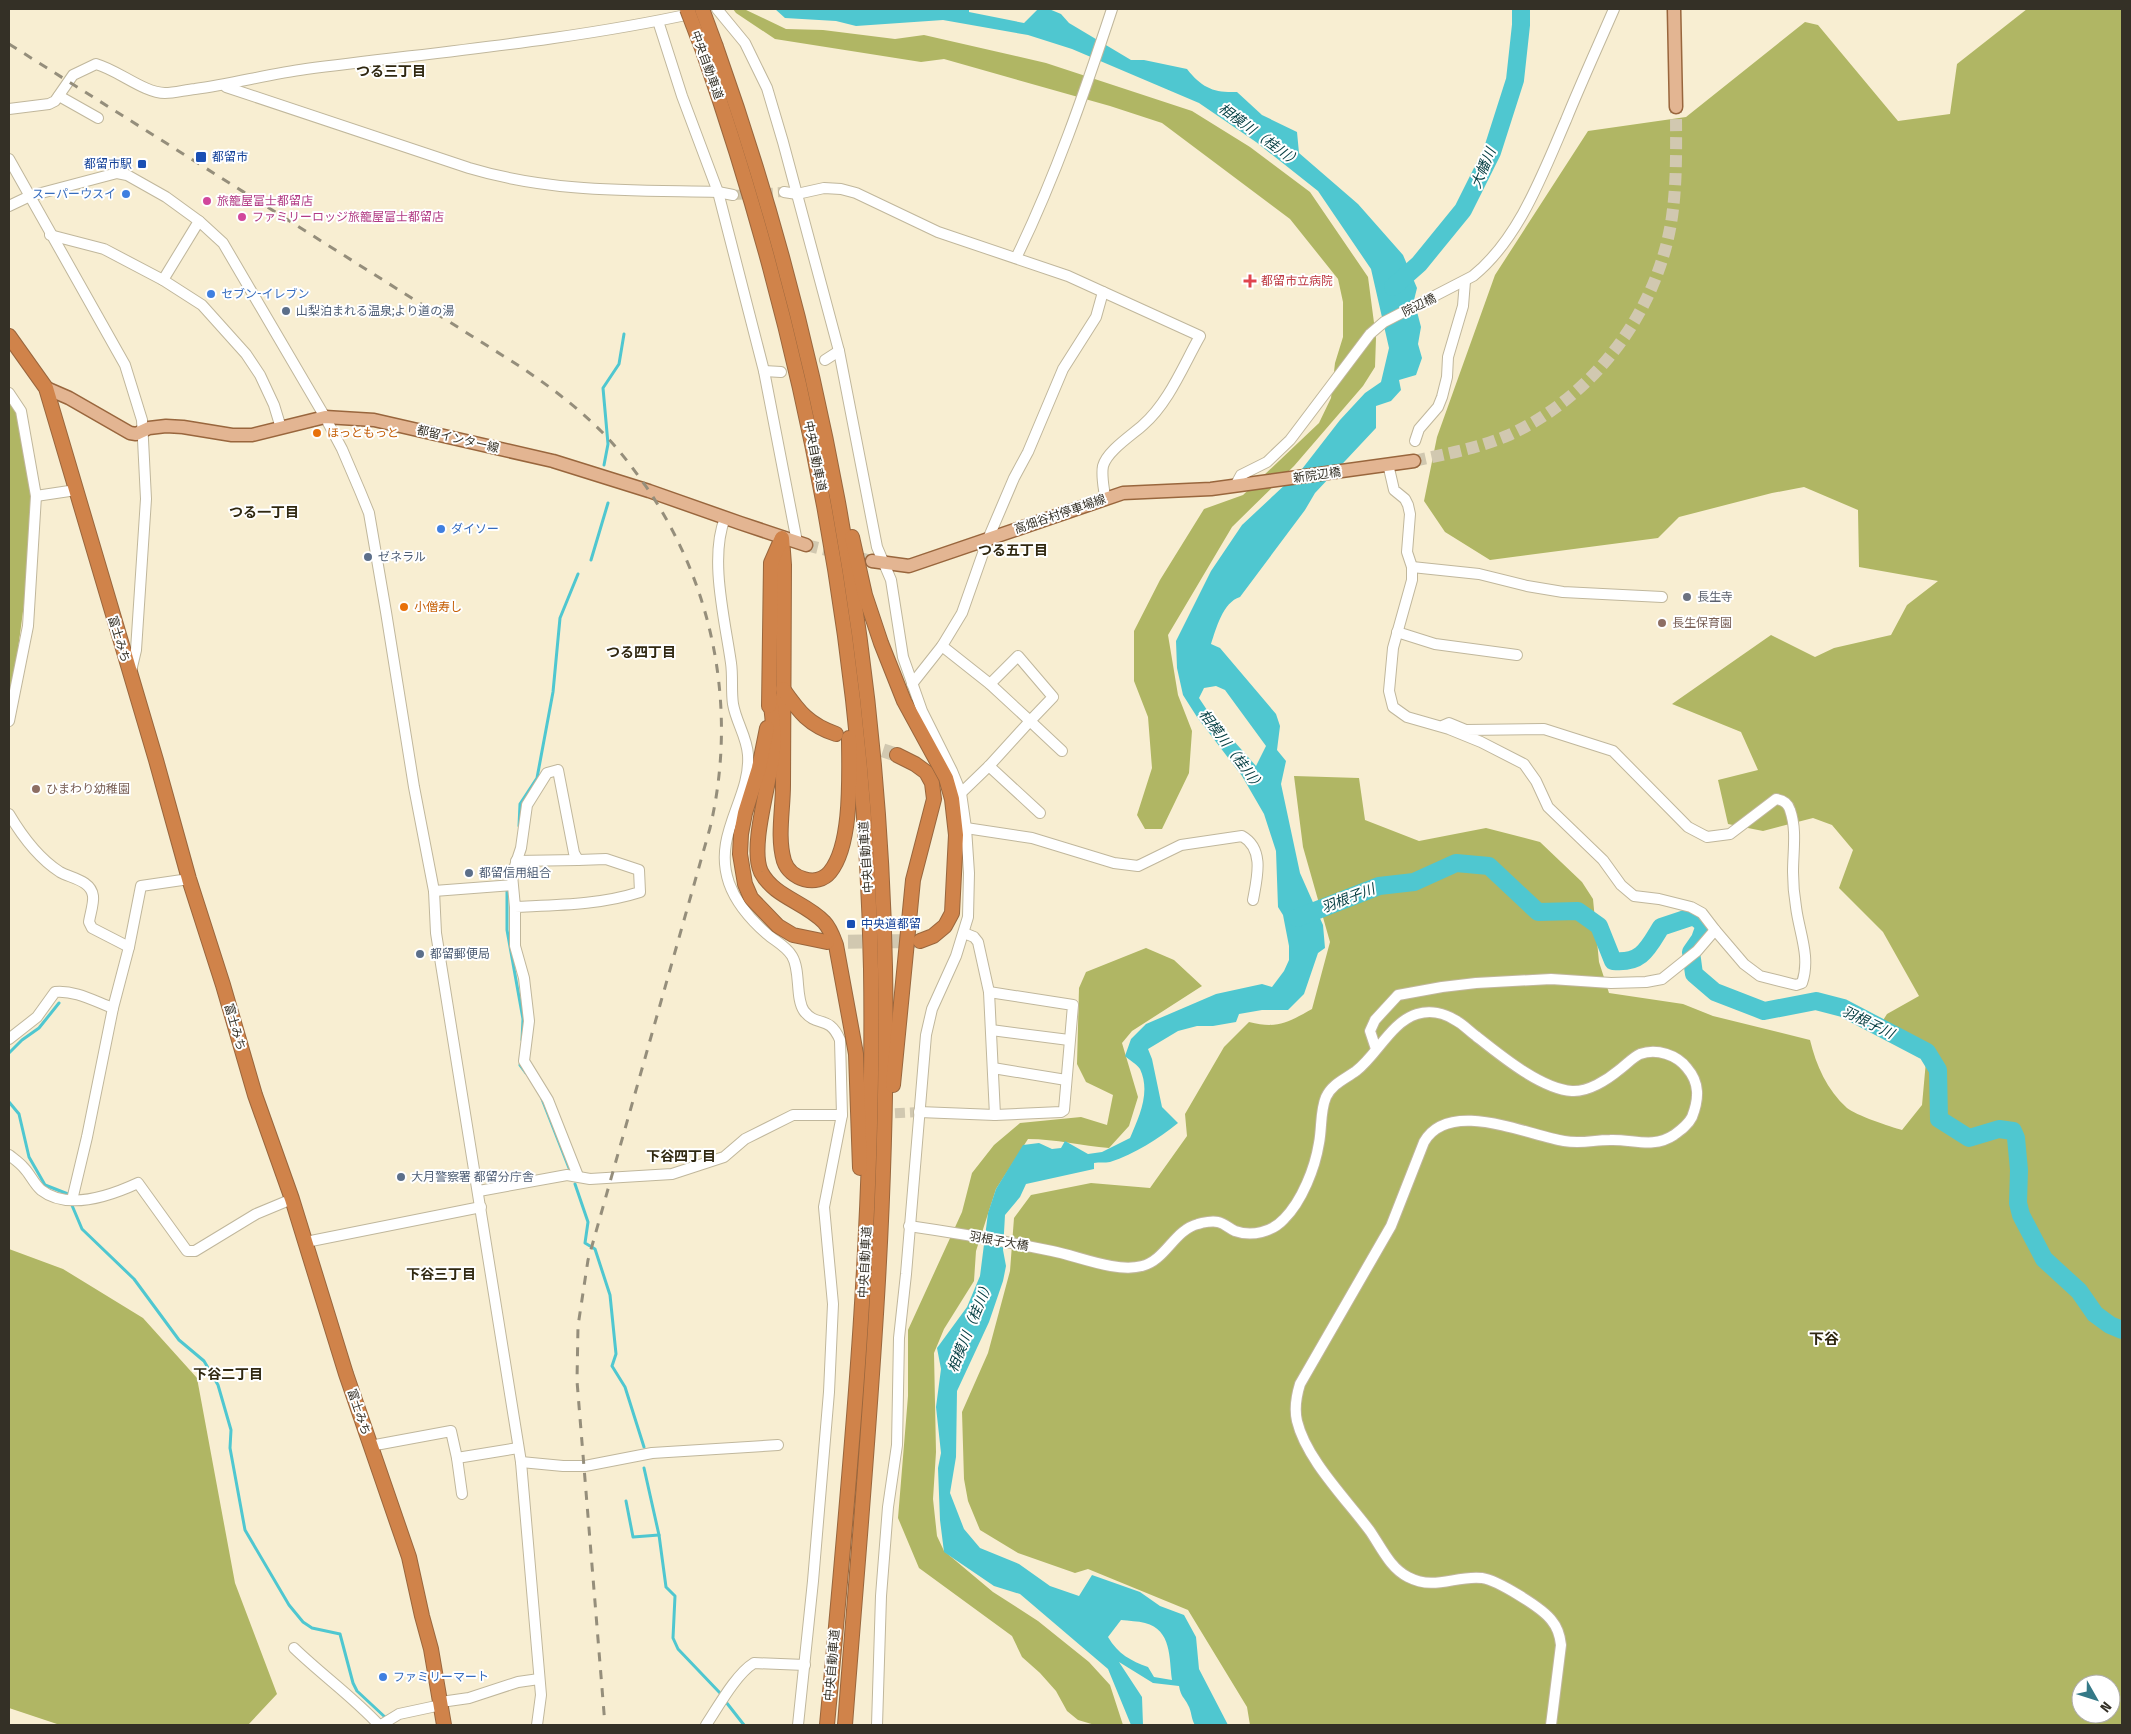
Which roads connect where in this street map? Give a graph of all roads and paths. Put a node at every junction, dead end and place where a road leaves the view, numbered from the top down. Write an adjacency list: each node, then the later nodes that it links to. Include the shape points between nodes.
1 (687, 9): 53 (highway, 中央自動車道, bridge, via 746,182 792,349 820,479)
2 (702, 9): 33 (highway, 中央自動車道, bridge, via 743,124 778,241)
3 (716, 9): 7 (street); 16 (street, via 745,43 767,88)
4 (1614, 9): 24 (street, 院辺橋, via 1529,202 1505,241 1481,270)
5 (1674, 9): 10 (main road)
6 (1111, 14): 22 (street, via 1057,167)
7 (658, 21): 8 (street, via 493,47 303,70); 14 (street)
8 (223, 86): 9 (street, via 156,92 117,71 96,64 73,75); 14 (street, via 468,168 507,178 580,189)
9 (59, 96): 11 (street, via 48,104); 12 (street)
10 (1676, 107)
11 (9, 109)
12 (98, 118)
13 (9, 159): 18 (street)
14 (718, 192): 17 (street); 29 (street)
15 (784, 192): 16 (street)
16 (797, 194): 22 (street, via 824,188 856,193 938,232); 27 (street)
17 (733, 195)
18 (30, 196): 19 (street); 20 (street, via 117,173 127,175 166,197); 21 (street)
19 (9, 206)
20 (199, 220): 23 (street); 34 (street, via 216,235 238,266)
21 (50, 235): 23 (street, via 104,249); 36 (street, via 125,365)
22 (1016, 258): 25 (street)
23 (163, 280): 35 (street, via 202,305 246,354 260,375)
24 (1465, 281): 37 (street, via 1463,306 1448,357 1442,396 1438,407 1419,429); 41 (street, 院辺橋, via 1384,322 1370,334 1290,440 1267,462 1241,475)
25 (1103, 292): 44 (street, via 1200,336 1158,408 1108,457 1102,478); 47 (street, via 1096,317 1057,382)
26 (9, 336): 31 (highway, 富士みち)
27 (838, 351): 28 (street); 50 (street, via 875,538)
28 (825, 360)
29 (764, 372): 30 (street); 48 (street)
30 (782, 372)
31 (46, 388): 36 (main road, 都留インター線, via 130,433); 42 (highway, 富士みち)
32 (9, 392): 43 (street, via 21,412)
33 (816, 393): 82 (highway, via 865,595 904,701 946,778 952,799 956,835 952,913 945,926); 99 (highway, 中央自動車道, via 853,595 873,755 885,964)
34 (325, 417): 35 (main road, 都留インター線); 45 (main road, 都留インター線, via 374,420 553,461); 77 (street, via 369,513 414,790)
35 (281, 428): 36 (main road, 都留インター線, via 243,436 183,427 156,427)
36 (143, 431): 57 (street, via 146,499 136,650)
37 (1415, 441)
38 (1414, 461): 39 (main road)
39 (1384, 465): 40 (main road, 新院辺橋); 51 (street, via 1394,490 1408,505 1407,552)
40 (1253, 484): 41 (main road, 高畑谷村停車場線)
41 (1235, 486): 44 (main road, 高畑谷村停車場線)
42 (76, 490): 43 (street); 57 (highway, 富士みち)
43 (36, 496): 62 (street, via 28,626)
44 (1105, 497): 47 (main road, 高畑谷村停車場線)
45 (726, 518): 46 (main road, 都留インター線); 94 (street, via 718,541 722,603 733,703 746,744 748,770 727,832 726,867 729,882 747,914 792,955 802,1008 808,1015 830,1024 840,1040)
46 (782, 538): 48 (main road); 60 (highway); 61 (highway, via 771,563)
47 (988, 539): 50 (main road, 高畑谷村停車場線, via 909,566); 55 (street, via 962,613)
48 (801, 543)
49 (872, 561): 50 (main road, 高畑谷村停車場線)
50 (885, 564): 58 (street, via 891,580 903,657)
51 (1412, 567): 52 (street, via 1479,574 1563,592); 54 (street, via 1412,580)
52 (1662, 597)
53 (840, 598): 60 (highway, via 849,726 849,790 837,859 830,872 817,880 803,880 793,874 785,863 781,847); 105 (highway, 中央自動車道, via 859,757 871,966 869,1184)
54 (1397, 632): 56 (street, via 1435,644); 64 (street, via 1389,691 1393,707 1407,717)
55 (942, 646): 58 (street); 59 (street)
56 (1517, 654)
57 (131, 675): 75 (highway, 富士みち)
58 (912, 684): 69 (street)
59 (990, 684): 63 (street); 63 (street, via 1018,656 1053,697)
60 (783, 689): 65 (highway, via 810,722)
61 (770, 697): 83 (highway, via 759,768 741,834 741,870 750,898 778,926 793,935); 105 (highway, via 774,750 758,860 766,879 782,894 824,922 836,945 856,1054)
62 (9, 721)
63 (1030, 721): 66 (street); 68 (street)
64 (1442, 726): 80 (street, via 1524,764 1548,807 1634,896 1691,907 1702,912); 80 (street, via 1449,723 1466,730 1481,731 1544,729 1613,751 1688,827 1707,837 1730,834 1776,798 1782,800 1790,808 1793,822 1796,907 1806,960 1802,983 1760,976 1744,964)
65 (836, 734)
66 (1062, 751)
67 (897, 756): 99 (highway, via 926,772 932,783 934,799 913,880)
68 (989, 766): 69 (street); 70 (street)
69 (960, 793): 72 (street)
70 (1040, 813)
71 (9, 814): 84 (street, via 44,860 89,888 93,896 89,922 92,928)
72 (966, 828): 78 (street, via 1032,838 1114,863 1138,866 1182,845 1242,836 1253,843 1257,857); 81 (street, via 969,873 968,917)
73 (578, 860): 74 (street); 74 (street, via 558,770 547,773 527,805); 79 (street, via 606,859 639,870 640,892 611,900)
74 (516, 862): 76 (street)
75 (189, 879): 84 (street, via 141,886); 100 (highway, 富士みち, via 255,1095)
76 (512, 885): 77 (street); 79 (street)
77 (434, 891): 98 (street, via 436,933)
78 (1253, 900)
79 (516, 907): 97 (street, via 515,946 524,978 529,1021 524,1061 548,1100)
80 (1715, 930): 90 (street, via 1697,951 1662,979 1611,983 1552,979 1476,983 1398,995 1375,1020 1370,1031)
81 (964, 933): 85 (street, via 978,942); 93 (street, via 932,1009)
82 (920, 941)
83 (827, 942)
84 (129, 947): 86 (street)
85 (989, 992): 87 (street); 89 (street, via 1073,1005)
86 (113, 1008): 88 (street, via 78,994 55,992 36,1017); 101 (street)
87 (991, 1030): 89 (street); 91 (street)
88 (9, 1039)
89 (1070, 1040): 92 (street)
90 (1376, 1049): 103 (street, 羽根子大橋, via 1327,1096 1316,1160 1294,1208 1281,1222 1267,1230 1254,1234 1237,1232 1218,1222 1198,1224 1185,1229 1152,1262 1122,1268 1053,1251); 124 (street, 羽根子大橋, via 1408,1017 1430,1012 1454,1019 1500,1055 1540,1081 1560,1088 1574,1091 1593,1086 1616,1073 1638,1054 1654,1052 1679,1059 1694,1077 1698,1097 1689,1122 1665,1141 1652,1144 1621,1140 1561,1141 1493,1124 1453,1122 1429,1132 1391,1226 1308,1369 1294,1401 1297,1422 1317,1462 1391,1562 1406,1576 1420,1583 1438,1584 1484,1578 1499,1583 1552,1620 1561,1645)
91 (993, 1068): 92 (street); 95 (street)
92 (1066, 1080): 95 (street, via 1064,1110 1061,1112)
93 (918, 1112): 95 (street); 103 (street)
94 (842, 1115): 97 (street, via 793,1115 745,1139 724,1157 672,1174 590,1179); 113 (street, via 824,1207 833,1314)
95 (995, 1115)
96 (9, 1155): 101 (street, via 24,1168 39,1189 54,1198)
97 (578, 1176): 98 (street, via 567,1175)
98 (478, 1191): 102 (street)
99 (883, 1195): 122 (highway, 中央自動車道, via 871,1401)
100 (292, 1199): 101 (street, via 256,1214 195,1251 187,1251 138,1184 112,1195); 104 (highway, 富士みち)
101 (72, 1200)
102 (481, 1207): 104 (street); 108 (street)
103 (909, 1226): 123 (street, via 899,1338 897,1445 881,1596)
104 (306, 1242): 107 (highway, 富士みち)
105 (864, 1288): 121 (highway, 中央自動車道, via 856,1410)
106 (778, 1445): 110 (street, via 652,1453 585,1466)
107 (370, 1446): 109 (street, via 451,1431); 115 (highway, 富士みち, via 409,1557)
108 (518, 1448): 109 (street); 110 (street)
109 (457, 1458): 111 (street)
110 (521, 1462): 114 (street)
111 (462, 1494)
112 (294, 1648): 116 (street)
113 (805, 1665): 119 (street, via 754,1663 749,1666); 120 (street)
114 (540, 1680): 115 (street, via 518,1682); 118 (street)
115 (441, 1704): 116 (street, via 399,1714); 117 (highway, 富士みち)
116 (380, 1725)
117 (444, 1725)
118 (537, 1725)
119 (706, 1725)
120 (798, 1725)
121 (826, 1725)
122 (845, 1725)
123 (877, 1725)
124 (1551, 1725)

